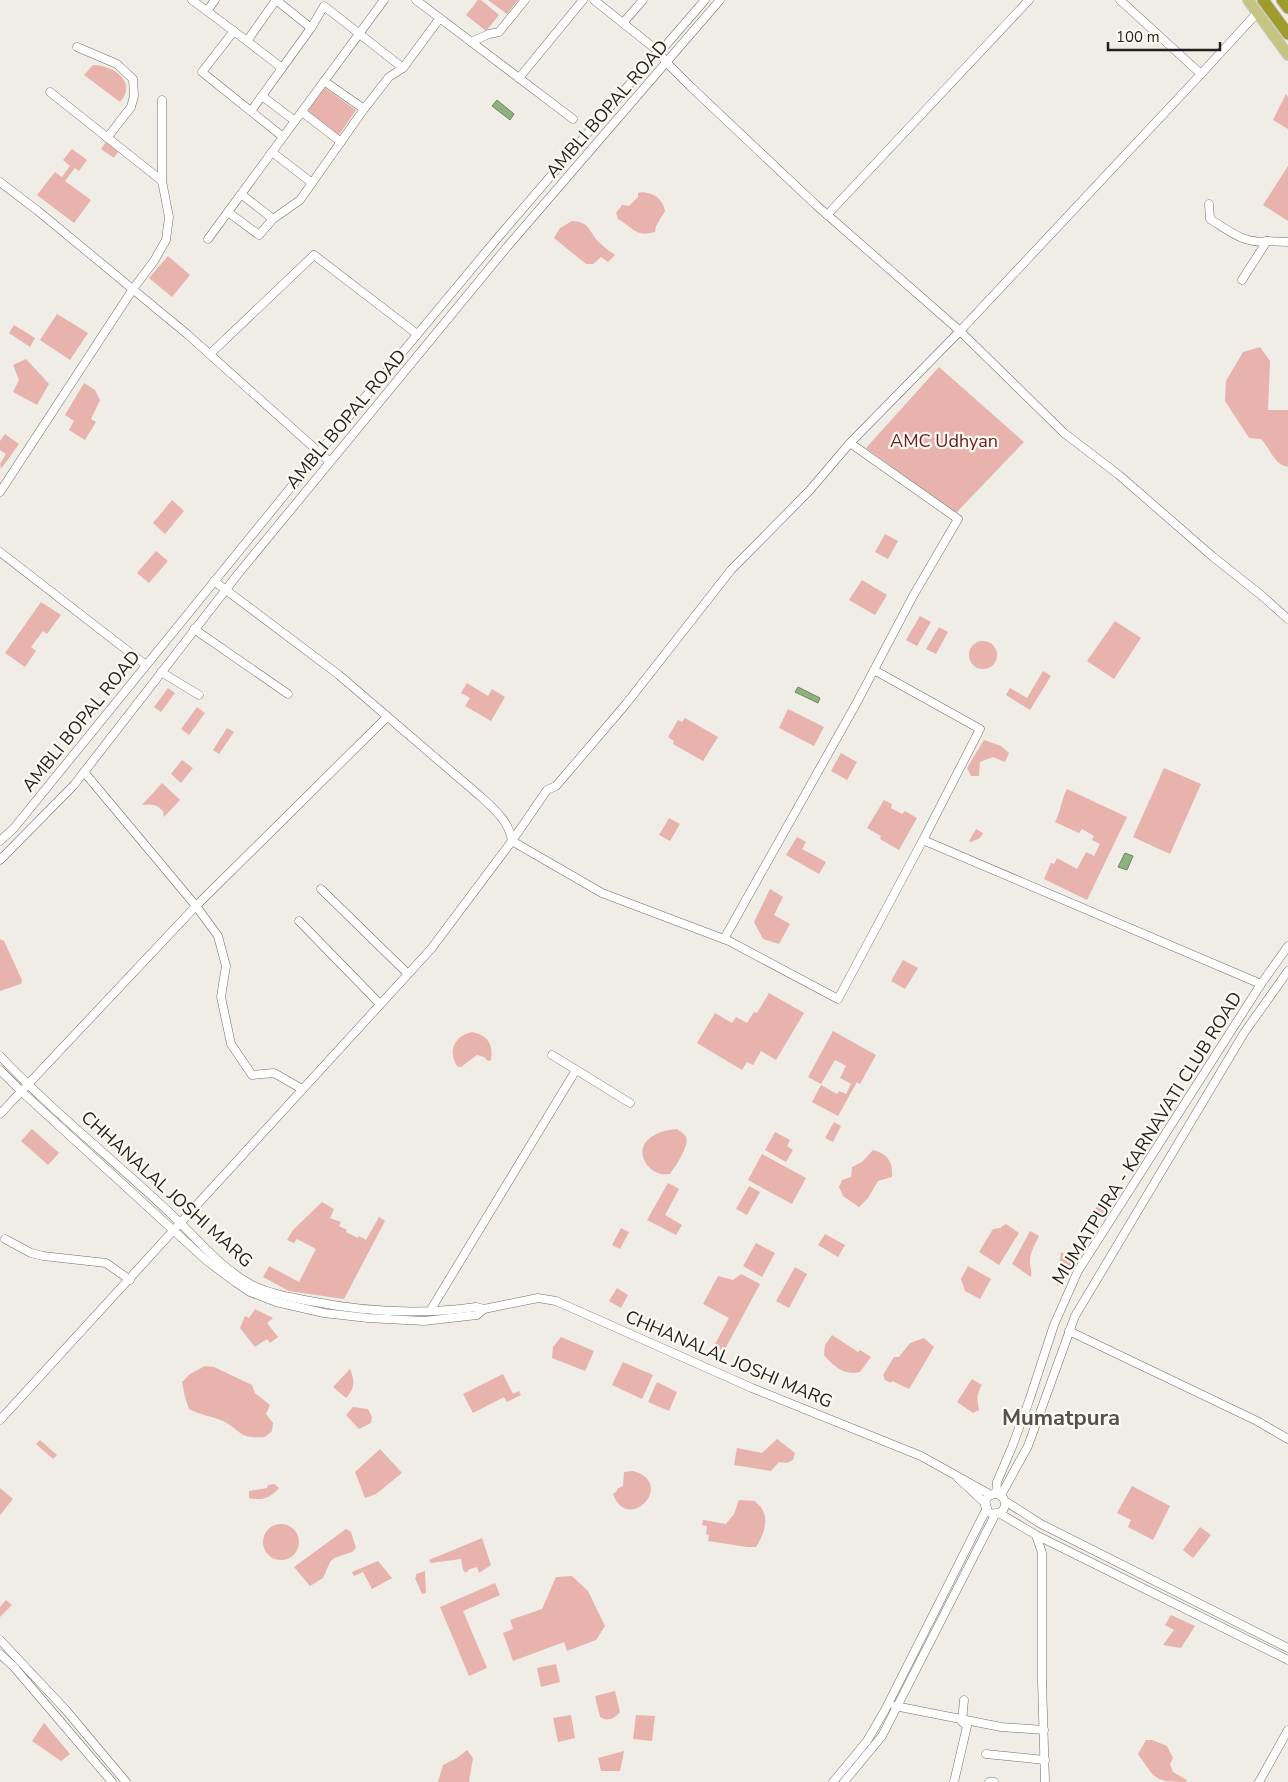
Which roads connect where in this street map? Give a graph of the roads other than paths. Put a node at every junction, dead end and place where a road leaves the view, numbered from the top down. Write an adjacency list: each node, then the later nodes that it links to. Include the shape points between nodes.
1 (192, 0): 19 (street)
2 (215, 0): 19 (street)
3 (276, 0): 23 (street); 27 (street)
4 (384, 0): 25 (street)
5 (416, 0): 21 (street)
6 (525, 0): 28 (street, via 499,32)
7 (583, 0): 36 (street)
8 (594, 0): 22 (street)
9 (643, 0): 22 (street)
10 (705, 0): 30 (street, AMBLI BOPAL ROAD)
11 (720, 0): 32 (street, AMBLI BOPAL ROAD)
12 (1028, 0): 56 (street)
13 (1120, 0): 35 (street)
14 (1248, 0): 20 (main road)
15 (1263, 0): 26 (highway)
16 (1282, 0): 18 (highway)
17 (326, 3): 23 (street); 25 (street)
18 (1288, 8)
19 (207, 11): 24 (street)
20 (1258, 13): 31 (main road); 35 (street)
21 (440, 18): 28 (street); 34 (street)
22 (623, 23): 30 (street)
23 (311, 28): 33 (street)
24 (234, 31): 27 (street); 42 (street, via 202,72)
25 (359, 34): 34 (street); 37 (street)
26 (1288, 34)
27 (247, 41): 33 (street)
28 (471, 42): 36 (street)
29 (77, 47): 46 (street, via 117,64 133,79 131,108)
30 (658, 51): 32 (street); 64 (street, AMBLI BOPAL ROAD)
31 (1288, 55)
32 (666, 62): 56 (street); 68 (street, AMBLI BOPAL ROAD, via 507,247)
33 (282, 68): 39 (street)
34 (404, 68): 41 (street, via 390,77)
35 (1200, 74): 63 (street)
36 (519, 78): 44 (street)
37 (324, 81): 41 (street); 43 (street)
38 (50, 92): 46 (street)
39 (262, 96): 42 (street); 45 (street)
40 (162, 100): 50 (street)
41 (364, 109): 48 (street)
42 (251, 111): 47 (street)
43 (302, 112): 45 (street); 48 (street)
44 (573, 119)
45 (295, 120): 47 (street)
46 (108, 138): 50 (street)
47 (283, 138): 49 (street)
48 (341, 142): 52 (street)
49 (272, 152): 52 (street); 53 (street)
50 (162, 181): 62 (street, via 169,217 166,240)
51 (0, 182): 62 (street)
52 (312, 183): 57 (street, via 300,200)
53 (241, 194): 55 (street); 57 (street)
54 (1209, 204): 59 (street, via 1210,219 1243,239 1257,243)
55 (228, 212): 57 (street, via 259,235); 58 (street)
56 (827, 215): 63 (street)
57 (272, 219)
58 (208, 240)
59 (1267, 241): 60 (street); 61 (street)
60 (1288, 242)
61 (1242, 280)
62 (133, 289): 65 (street); 69 (street)
63 (960, 331): 66 (street); 73 (street, via 1064,433 1119,475)
64 (417, 334): 65 (street, via 314,255); 67 (street, AMBLI BOPAL ROAD)
65 (210, 354): 67 (street)
66 (850, 443): 76 (street, via 958,519); 84 (street, via 810,490 731,570 626,704 556,786 547,790)
67 (318, 453): 68 (street); 71 (street, AMBLI BOPAL ROAD)
68 (330, 462): 72 (street, AMBLI BOPAL ROAD)
69 (0, 492)
70 (0, 552): 75 (street)
71 (214, 581): 72 (street); 75 (street, AMBLI BOPAL ROAD)
72 (226, 589): 74 (street, AMBLI BOPAL ROAD); 80 (street, via 318,658)
73 (1288, 619)
74 (194, 629): 77 (street, AMBLI BOPAL ROAD); 78 (street)
75 (146, 665): 83 (street, AMBLI BOPAL ROAD)
76 (874, 670): 82 (street, via 980,729); 89 (street)
77 (162, 672): 79 (street); 81 (street, AMBLI BOPAL ROAD)
78 (288, 694)
79 (199, 695)
80 (387, 717): 84 (street, via 496,811 511,831); 87 (street)
81 (84, 772): 85 (street, AMBLI BOPAL ROAD); 87 (street)
82 (923, 840): 89 (street, via 838,999); 93 (street)
83 (0, 841)
84 (512, 841): 89 (street, via 602,893); 92 (street, via 432,949)
85 (0, 860)
86 (321, 890): 92 (street)
87 (196, 906): 99 (street); 100 (street, via 218,936 226,966 220,997 231,1044 252,1075 274,1073)
88 (299, 922): 94 (street)
89 (724, 939)
90 (1288, 946): 93 (street, MUMATPURA - KARNAVATI CLUB ROAD)
91 (1287, 973): 111 (street, MUMATPURA - KARNAVATI CLUB ROAD, via 1239,1041)
92 (408, 974): 94 (street)
93 (1261, 984): 115 (street, MUMATPURA - KARNAVATI CLUB ROAD, via 1078,1271 1054,1325 998,1482)
94 (380, 1004): 100 (street)
95 (552, 1054): 98 (street)
96 (0, 1056): 99 (street, CHHANALAL JOSHI MARG)
97 (0, 1070): 101 (street, CHHANALAL JOSHI MARG)
98 (576, 1070): 102 (street); 110 (street)
99 (28, 1085): 101 (street); 104 (street, CHHANALAL JOSHI MARG)
100 (302, 1089): 104 (street)
101 (22, 1092): 103 (street); 105 (street, CHHANALAL JOSHI MARG)
102 (630, 1103)
103 (0, 1114)
104 (181, 1224): 105 (street); 108 (street, CHHANALAL JOSHI MARG)
105 (174, 1232): 107 (street); 108 (street, CHHANALAL JOSHI MARG, via 218,1269)
106 (5, 1239): 107 (street, via 43,1256 106,1263)
107 (130, 1280): 112 (street)
108 (252, 1289): 109 (street, CHHANALAL JOSHI MARG, via 276,1302 324,1314 368,1318 424,1321 470,1317); 110 (street, CHHANALAL JOSHI MARG, via 339,1307 386,1312)
109 (484, 1309): 110 (street, CHHANALAL JOSHI MARG); 114 (street, CHHANALAL JOSHI MARG, via 538,1298 556,1301 752,1388 921,1456)
110 (430, 1311)
111 (1069, 1331): 113 (street); 115 (street, MUMATPURA - KARNAVATI CLUB ROAD, via 1028,1446)
112 (0, 1420)
113 (1288, 1439)
114 (957, 1476): 115 (street, CHHANALAL JOSHI MARG); 116 (street, CHHANALAL JOSHI MARG)
115 (998, 1496): 116 (street, via 987,1498); 117 (street, via 1004,1508); 120 (street, CHHANALAL JOSHI MARG, via 1041,1524)
116 (986, 1506): 117 (street, via 990,1512); 124 (street)
117 (998, 1513): 118 (street); 125 (street)
118 (1036, 1535): 122 (street); 127 (street, via 1042,1553)
119 (0, 1640): 132 (street)
120 (1288, 1648)
121 (0, 1654): 131 (street)
122 (1288, 1660)
123 (964, 1700): 126 (street)
124 (889, 1704): 125 (street); 133 (street, via 867,1741)
125 (898, 1706): 126 (street); 134 (street, via 882,1736)
126 (961, 1719): 127 (street, via 1001,1727); 135 (street, via 967,1726)
127 (1044, 1730): 130 (street)
128 (1288, 1730): 139 (street)
129 (986, 1754): 130 (street)
130 (1045, 1760): 138 (street)
131 (112, 1782)
132 (126, 1782)
133 (833, 1782)
134 (844, 1782)
135 (954, 1782)
136 (989, 1782): 137 (street)
137 (994, 1782)
138 (1045, 1782)
139 (1260, 1782)

